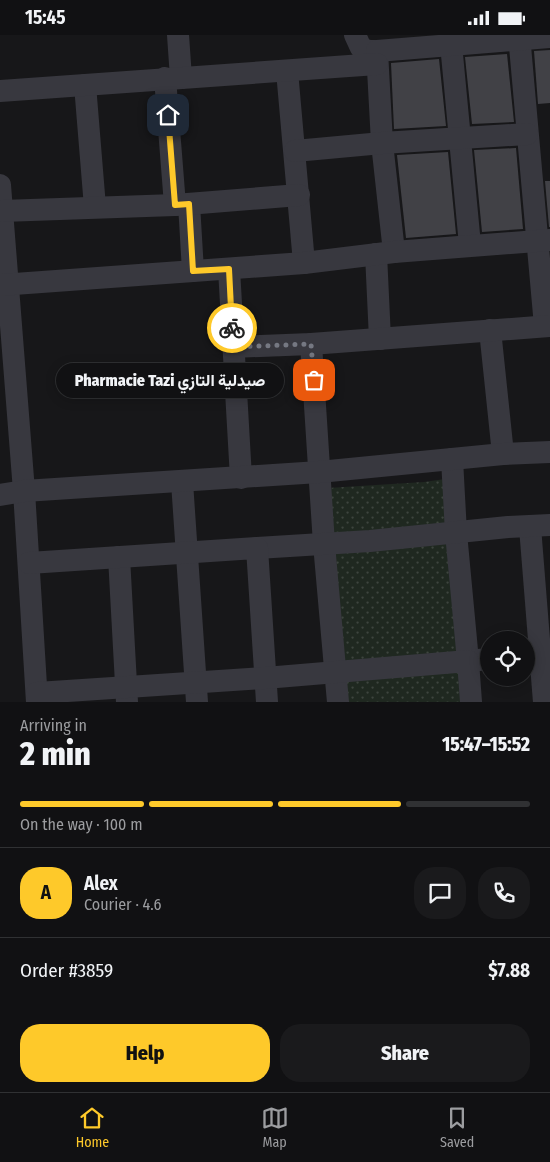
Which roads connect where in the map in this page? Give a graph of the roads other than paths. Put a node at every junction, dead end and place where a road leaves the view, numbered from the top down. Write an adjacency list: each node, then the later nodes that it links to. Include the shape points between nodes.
1 (178, 35): 8 (street)
2 (355, 35): 6 (street, via 361,48)
3 (519, 37): 4 (street); 5 (street); 11 (street)
4 (550, 37)
5 (451, 45): 6 (street); 12 (street)
6 (377, 57): 7 (street); 13 (street)
7 (287, 71): 8 (street); 14 (street)
8 (173, 78): 9 (street); 17 (street)
9 (85, 85): 10 (street); 18 (street)
10 (0, 91)
11 (527, 134): 12 (street); 20 (street)
12 (459, 139): 13 (street); 21 (street)
13 (382, 143): 14 (street); 22 (street)
14 (295, 151): 16 (street)
15 (0, 185): 19 (street)
16 (299, 195): 17 (street); 23 (street)
17 (182, 204): 18 (street); 25 (street)
18 (94, 207): 19 (street)
19 (2, 211): 26 (street)
20 (543, 240): 21 (street); 27 (street)
21 (470, 245): 22 (street)
22 (385, 253): 23 (street); 29 (street)
23 (304, 263): 24 (street)
24 (229, 269): 25 (street); 31 (street)
25 (193, 271): 26 (street)
26 (4, 285): 38 (street)
27 (548, 326): 28 (street)
28 (490, 330): 29 (street); 33 (street)
29 (380, 339): 30 (street)
30 (311, 344): 31 (street); 35 (street)
31 (233, 347): 36 (street)
32 (550, 452): 33 (street)
33 (503, 454): 34 (street)
34 (452, 459): 35 (street); 41 (street)
35 (319, 472): 36 (street); 42 (street)
36 (241, 478): 37 (street)
37 (182, 482): 38 (street); 44 (street)
38 (24, 491): 39 (street); 46 (street)
39 (0, 495)
40 (540, 526): 41 (street); 47 (street)
41 (456, 533): 42 (street); 48 (street)
42 (324, 544): 43 (street); 49 (street)
43 (257, 548): 44 (street); 50 (street)
44 (186, 552): 45 (street); 51 (street)
45 (119, 557): 46 (street); 52 (street)
46 (29, 563): 53 (street)
47 (539, 654): 57 (street)
48 (478, 660): 49 (street); 56 (street)
49 (335, 672): 50 (street); 55 (street)
50 (265, 678): 51 (street); 54 (street)
51 (196, 692): 52 (street)
52 (127, 694): 53 (street)
53 (37, 697)
54 (267, 702)
55 (338, 702)
56 (471, 702)
57 (544, 702)

